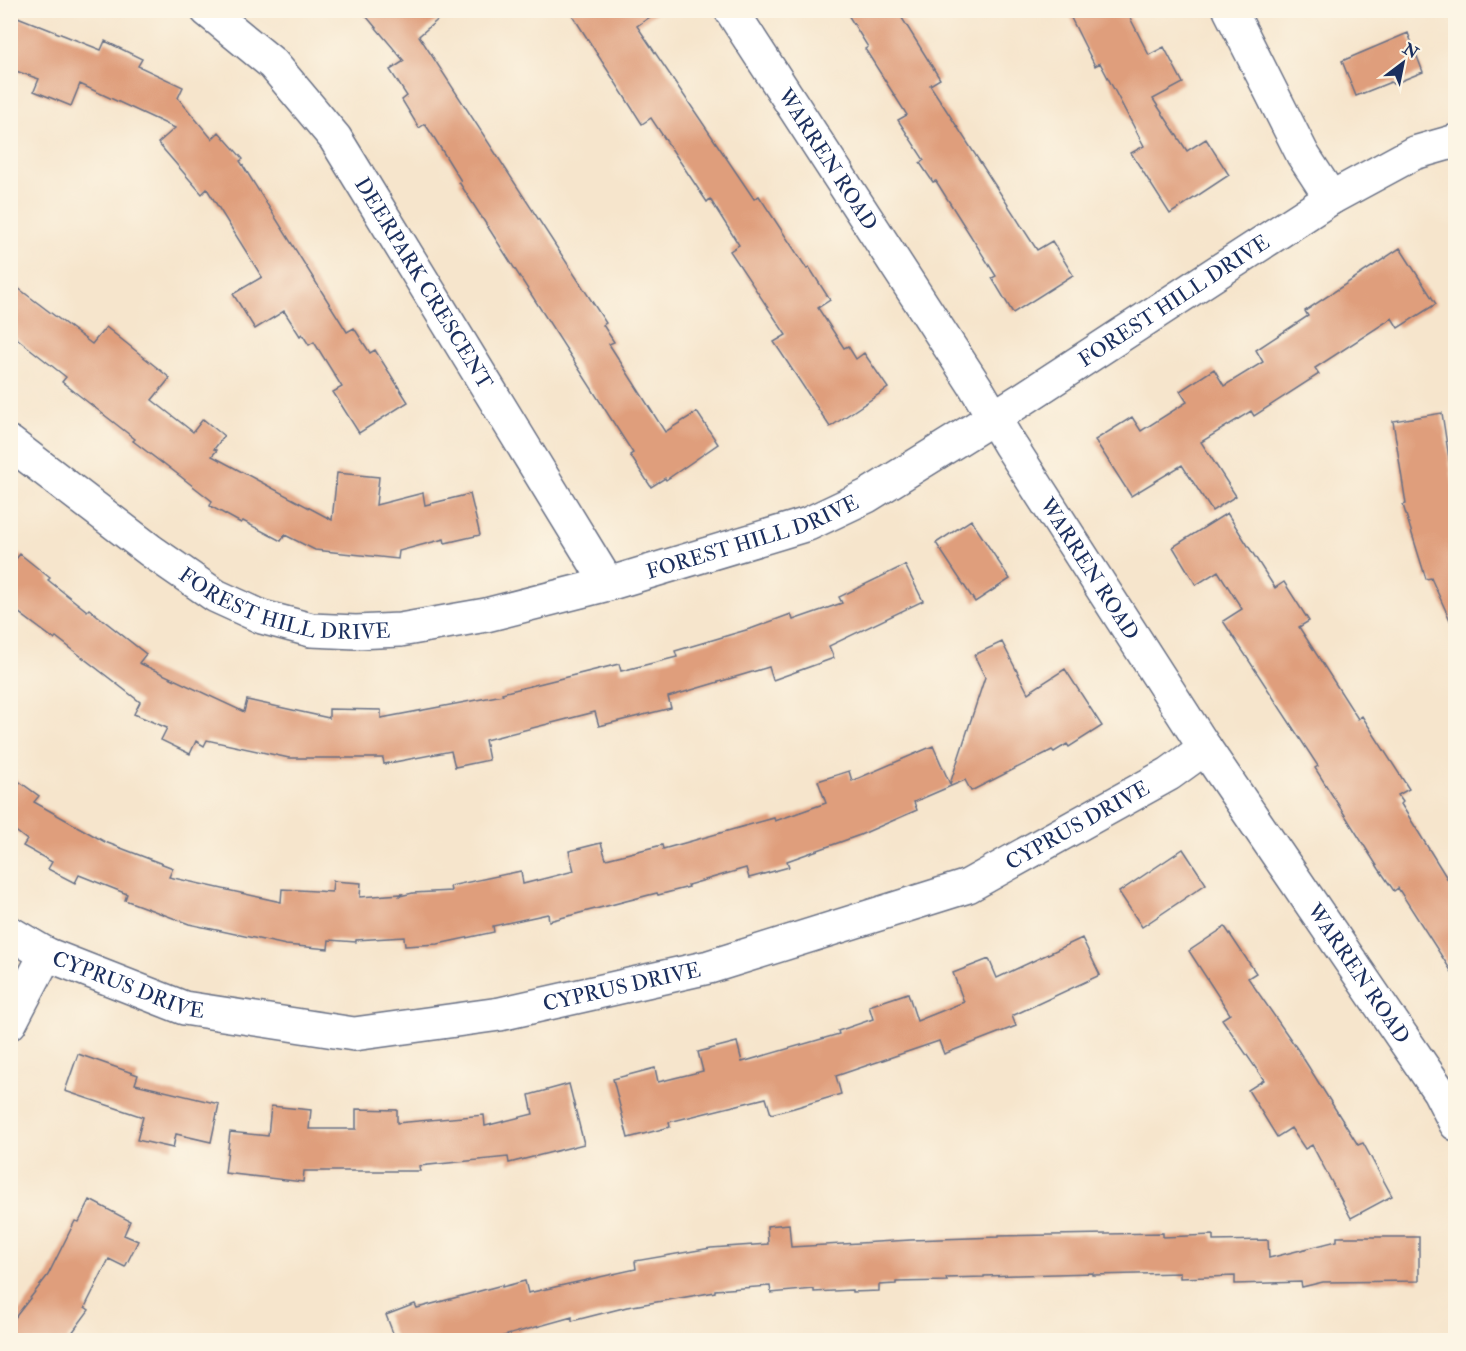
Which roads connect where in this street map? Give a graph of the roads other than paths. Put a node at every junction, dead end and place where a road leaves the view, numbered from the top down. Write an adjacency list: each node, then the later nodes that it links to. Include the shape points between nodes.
1 (207, 10): 8 (street, DEERPARK CRESCENT, via 273,64 335,138)
2 (731, 10): 6 (street, WARREN ROAD)
3 (1230, 10): 5 (street, via 1303,155)
4 (1455, 141): 5 (street, FOREST HILL DRIVE, via 1414,153)
5 (1330, 198): 6 (street, FOREST HILL DRIVE)
6 (993, 417): 8 (street, FOREST HILL DRIVE, via 867,496 808,524); 9 (street, WARREN ROAD)
7 (10, 443): 8 (street, FOREST HILL DRIVE, via 216,596 262,617 311,630 400,630 486,615)
8 (608, 584)
9 (1205, 748): 11 (street, CYPRUS DRIVE, via 1169,774 968,885 709,967 500,1014 354,1034 184,1008); 13 (street, WARREN ROAD, via 1439,1091)
10 (10, 933): 11 (street, CYPRUS DRIVE)
11 (46, 954): 12 (street)
12 (10, 1023)
13 (1455, 1124)

